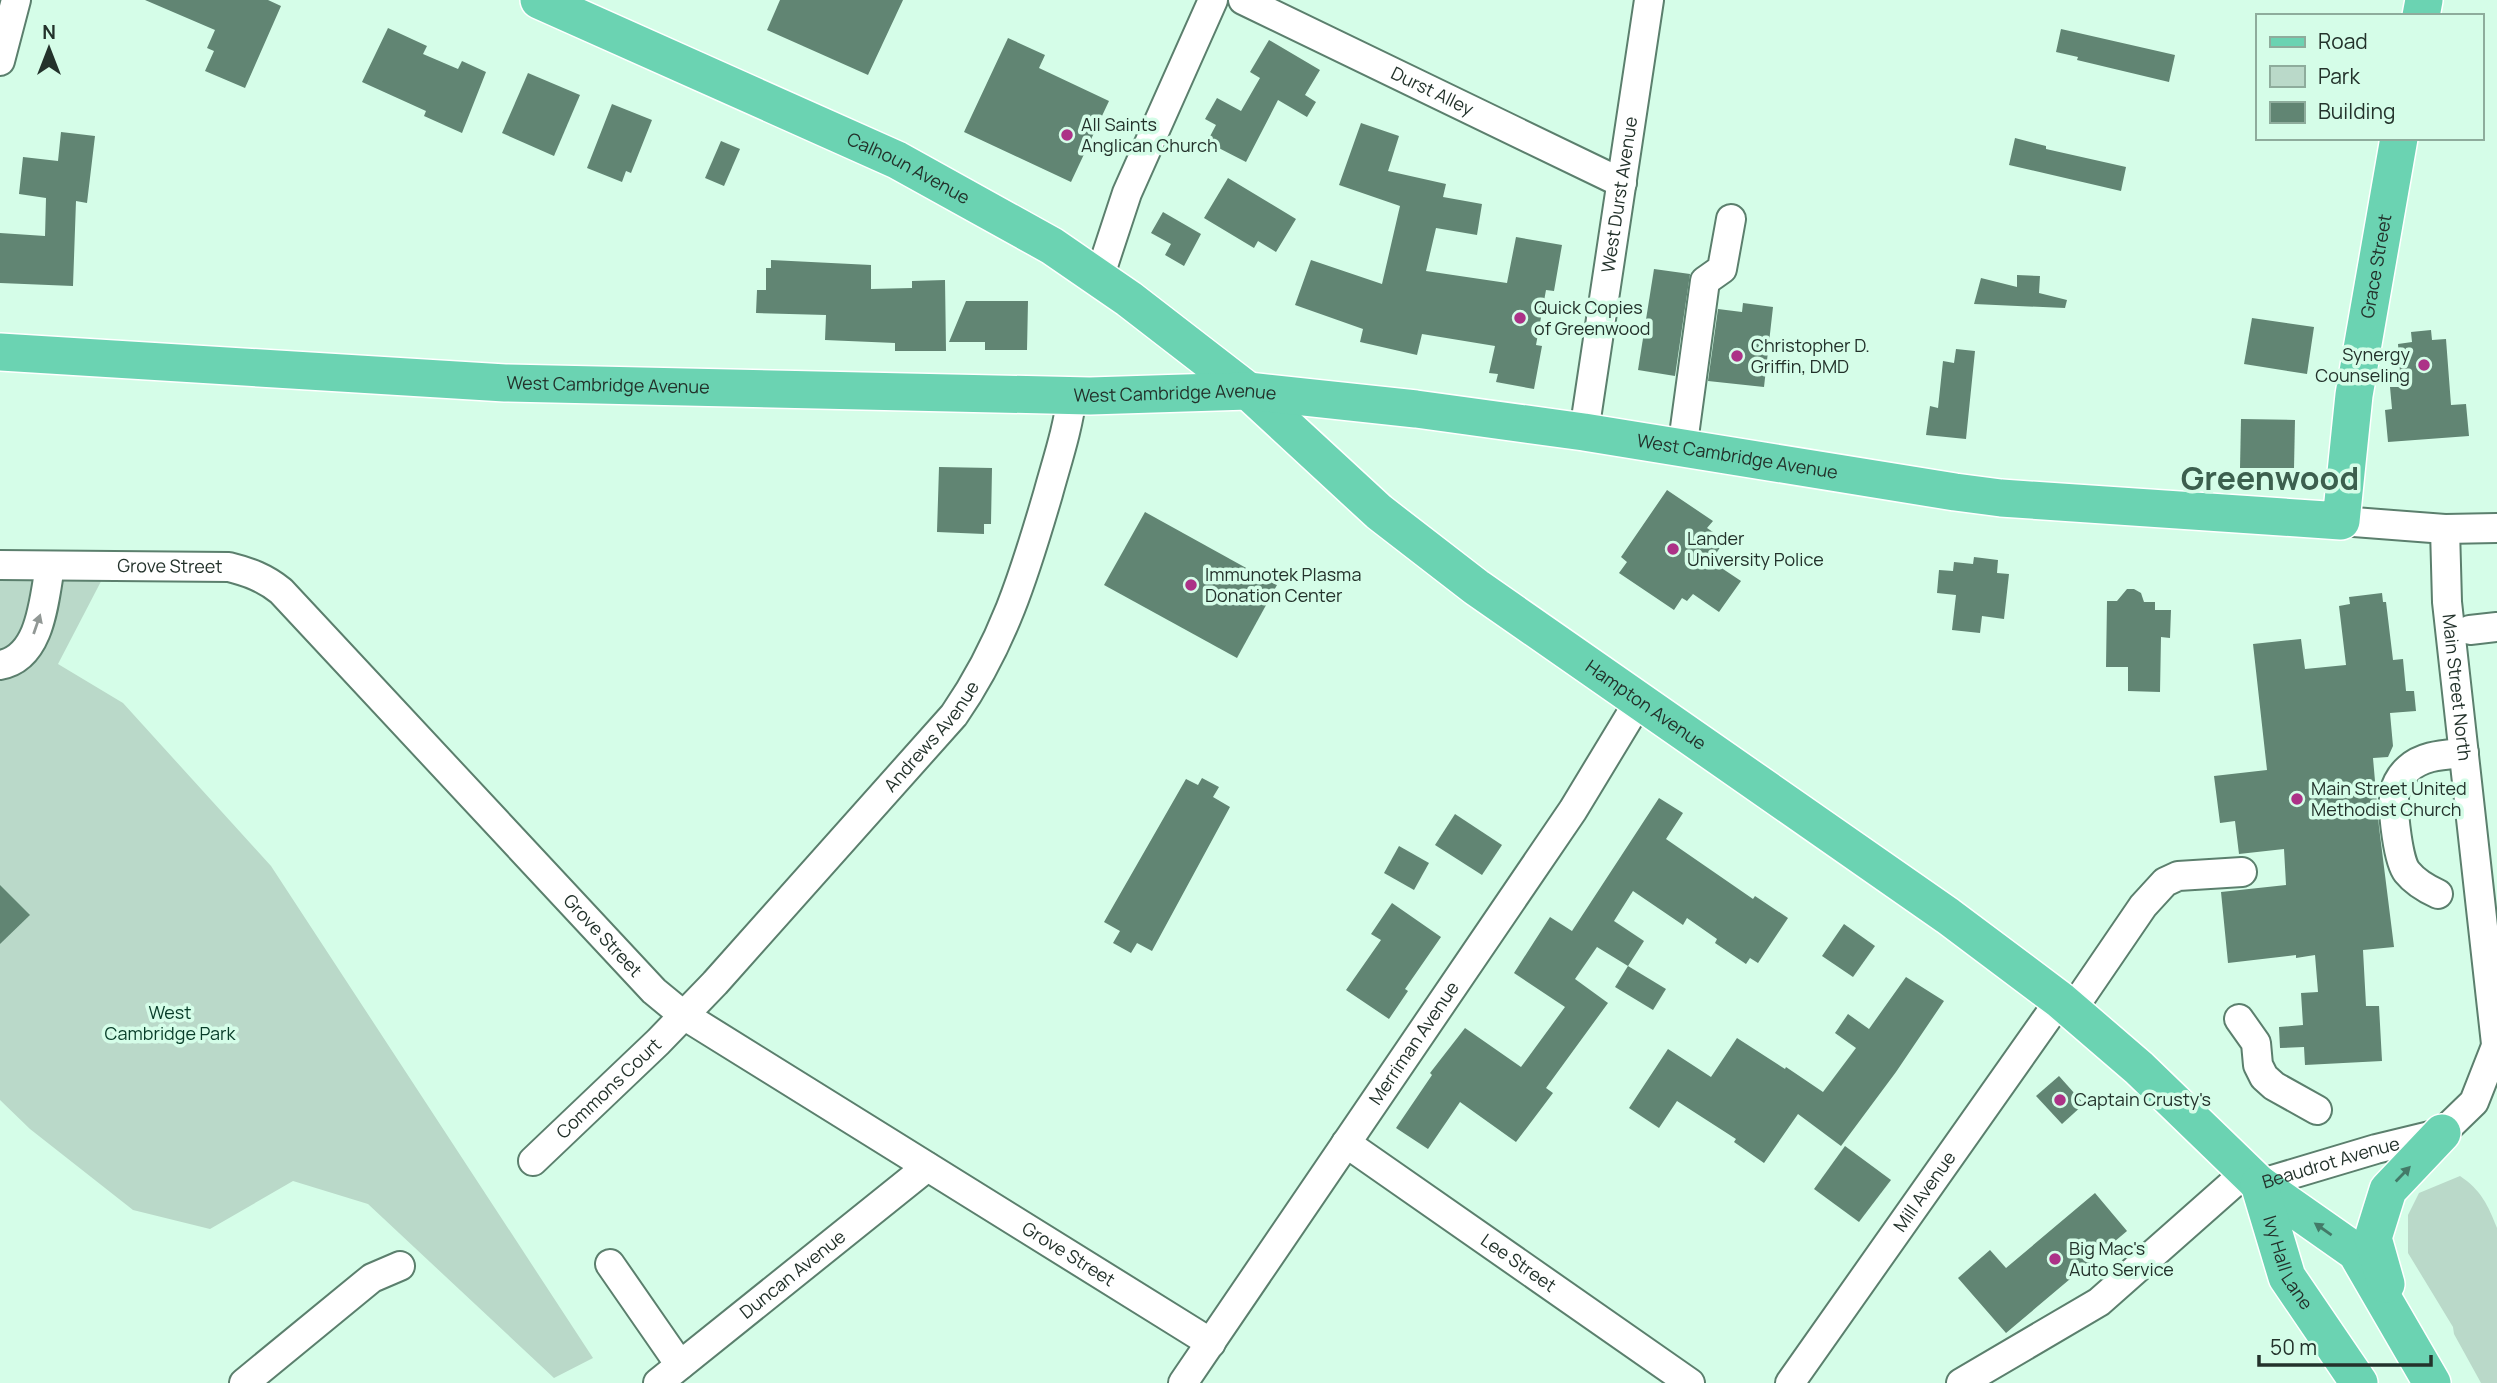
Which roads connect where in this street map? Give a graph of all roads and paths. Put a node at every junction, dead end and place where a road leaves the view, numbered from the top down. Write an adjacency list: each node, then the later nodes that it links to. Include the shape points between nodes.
1 (16, 0): 6 (street)
2 (539, 0): 10 (main road, Calhoun Avenue, via 897,160 1018,226)
3 (1213, 0): 10 (street, via 1126,193)
4 (1243, 0): 8 (street, Durst Alley)
5 (1649, 0): 8 (street, West Durst Avenue)
6 (0, 61)
7 (2399, 140): 16 (main road, Grace Street, via 2354,395)
8 (1622, 183): 14 (street, West Durst Avenue)
9 (1731, 219): 15 (street, via 1722,269 1705,281)
10 (1099, 278): 12 (main road, Calhoun Avenue)
11 (0, 352): 13 (main road, West Cambridge Avenue, via 505,383)
12 (1248, 391): 13 (main road, West Cambridge Avenue); 14 (main road, West Cambridge Avenue); 22 (main road, Hampton Avenue, via 1380,512 1476,587)
13 (1072, 395): 28 (street, Andrews Avenue, via 1026,572 1001,635 974,685 934,739)
14 (1584, 432): 15 (main road, West Cambridge Avenue)
15 (1682, 450): 16 (main road, West Cambridge Avenue, via 1990,496)
16 (2341, 521): 18 (street)
17 (2497, 528): 18 (street)
18 (2445, 529): 23 (street, Main Street North, via 2447,603)
19 (11, 565): 20 (street, Grove Street)
20 (50, 566): 21 (street, one-way to 20, via 14,663 29,648); 28 (street, Grove Street, via 229,567 269,581 654,991)
21 (0, 665)
22 (1639, 701): 27 (main road, Hampton Avenue, via 1948,916); 34 (street, Merriman Avenue, via 1573,810)
23 (2464, 753): 25 (street, via 2419,760 2397,783 2394,797 2400,860 2407,872); 26 (street, Main Street North)
24 (2242, 872): 27 (street, Mill Avenue, via 2178,876 2165,882)
25 (2438, 894)
26 (2492, 960): 30 (street, Main Street North)
27 (2066, 1005): 37 (main road, Beaudrot Avenue, via 2139,1068); 47 (street, Mill Avenue)
28 (682, 1014): 35 (street, Commons Court); 36 (street, Grove Street)
29 (2239, 1019): 32 (street, via 2256,1043 2264,1077)
30 (2496, 1046): 31 (street, Main Street North); 33 (street, via 2474,1102)
31 (2497, 1053)
32 (2317, 1110)
33 (2442, 1133): 37 (street, Beaudrot Avenue); 40 (main road, one-way to 33, via 2373,1237 2388,1190)
34 (1346, 1143): 41 (street, Merriman Avenue); 46 (street, Lee Street)
35 (533, 1161)
36 (927, 1167): 41 (street, Grove Street); 42 (street, Duncan Avenue)
37 (2252, 1178): 40 (main road, Ivy Hall Lane, one-way to 37, via 2356,1252); 48 (street, via 2099,1302); 49 (main road, Ivy Hall Lane, via 2287,1277)
38 (610, 1264): 42 (street)
39 (400, 1266): 43 (street, via 372,1278)
40 (2399, 1328): 50 (main road, Ivy Hall Lane)
41 (1210, 1343): 45 (street, Merriman Avenue)
42 (680, 1365): 44 (street, Duncan Avenue)
43 (243, 1383)
44 (658, 1383)
45 (1183, 1383)
46 (1690, 1383)
47 (1790, 1383)
48 (1961, 1383)
49 (2359, 1383)
50 (2431, 1383)

